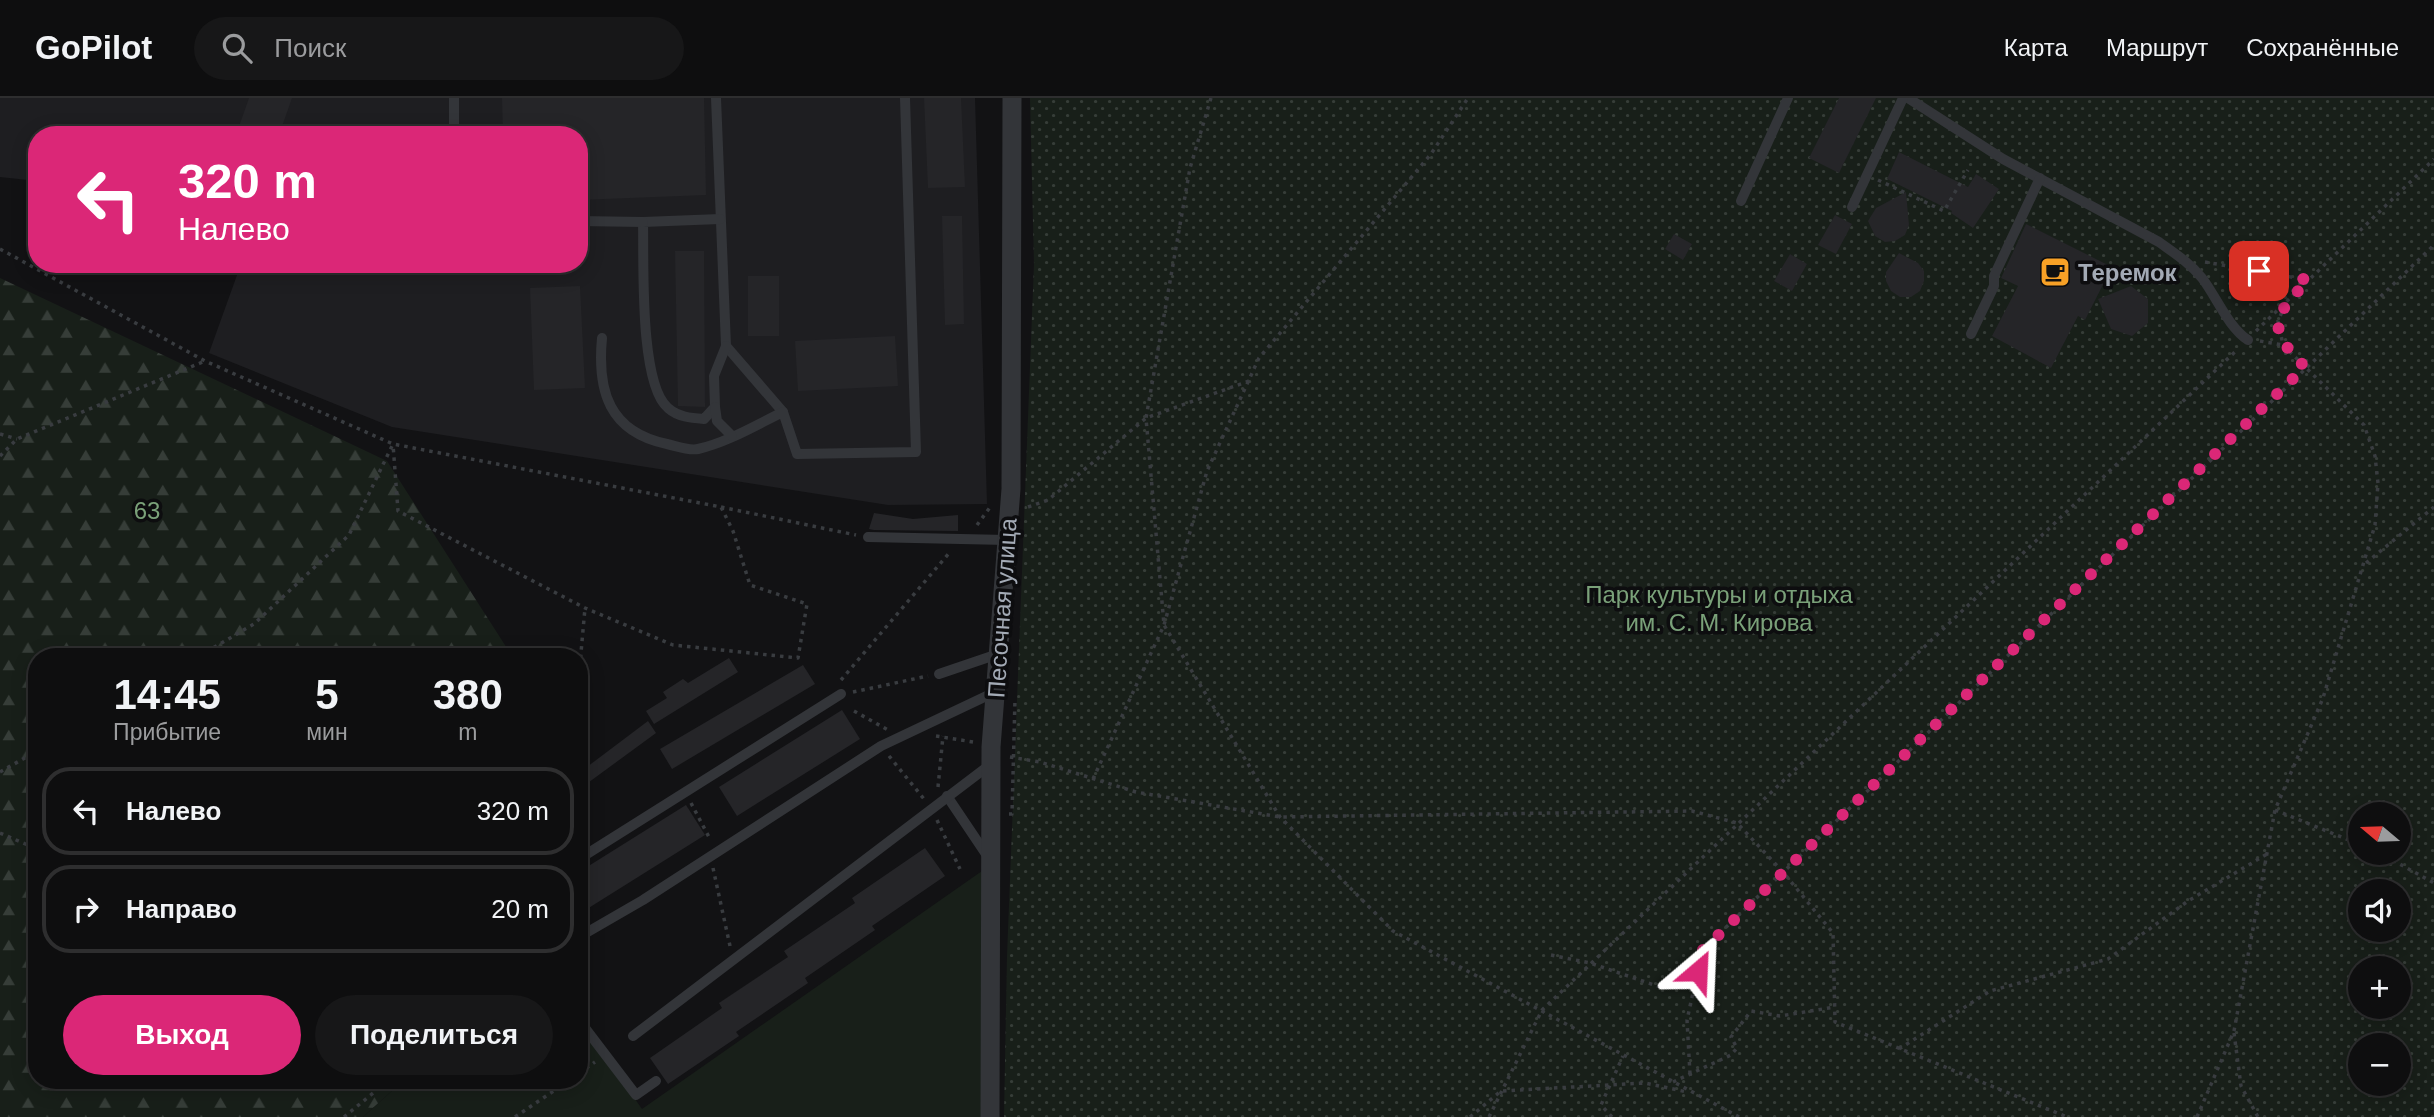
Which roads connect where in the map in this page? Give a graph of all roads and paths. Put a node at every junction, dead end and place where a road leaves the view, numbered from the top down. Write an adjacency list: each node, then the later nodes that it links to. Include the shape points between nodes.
1 (454, 98): 10 (lane)
2 (716, 98): 17 (lane)
3 (905, 98): 36 (lane, via 916,452 797,454)
4 (1012, 98): 43 (street, Песочная улица)
5 (1211, 98): 37 (path, via 1190,168)
6 (1468, 98): 34 (path, via 1431,154 1259,358)
7 (1788, 98): 15 (lane)
8 (1903, 98): 13 (lane)
9 (1908, 98): 14 (lane)
10 (454, 126)
11 (2434, 159): 25 (path)
12 (1968, 170): 13 (path, via 1944,211)
13 (1867, 175): 16 (lane)
14 (2040, 178): 22 (lane); 27 (lane)
15 (1741, 201)
16 (1852, 207)
17 (720, 219): 19 (lane); 31 (lane)
18 (588, 220): 19 (lane)
19 (643, 222): 35 (lane, via 648,360 657,391 667,408 684,417 704,419)
20 (2434, 245): 33 (path)
21 (0, 249): 23 (path)
22 (2182, 258): 25 (path); 29 (lane)
23 (28, 264)
24 (44, 273): 32 (path)
25 (2309, 280): 26 (path)
26 (2288, 301): 29 (path); 30 (path, via 2278,321)
27 (1971, 334)
28 (602, 338): 39 (lane, via 599,370 607,403 623,424 654,441 695,450)
29 (2248, 340): 30 (path); 71 (path)
30 (2283, 345): 33 (path)
31 (726, 346): 35 (lane, via 714,376); 36 (lane)
32 (205, 361): 40 (path); 41 (path)
33 (2305, 367): 51 (path, via 2364,425 2375,456 2375,525); 81 (path)
34 (1249, 380): 37 (path); 53 (path, via 1207,471)
35 (715, 407): 39 (lane, via 716,421)
36 (783, 412): 39 (lane)
37 (1146, 418): 46 (path, via 1048,499); 53 (path)
38 (0, 434): 40 (path)
39 (732, 436)
40 (17, 439): 42 (path)
41 (393, 444): 44 (path); 52 (path, via 398,510); 54 (path, via 349,535 254,624)
42 (0, 456)
43 (1011, 489): 46 (street, Песочная улица); 47 (path, via 996,498)
44 (721, 507): 48 (path); 52 (path, via 750,584 807,604 798,658 673,645)
45 (2434, 507): 51 (path)
46 (1009, 512): 47 (path); 50 (street, Песочная улица)
47 (984, 514): 49 (path)
48 (868, 537): 49 (lane)
49 (961, 539): 50 (lane); 58 (path)
50 (1007, 540): 56 (street, Песочная улица)
51 (2364, 564): 69 (path, via 2323,698)
52 (585, 608): 55 (path)
53 (1164, 625): 65 (path); 70 (path)
54 (213, 648)
55 (581, 648)
56 (998, 654): 57 (lane); 59 (street, Песочная улица)
57 (939, 674): 58 (path)
58 (838, 690): 66 (lane)
59 (996, 691): 60 (lane); 63 (street, Песочная улица)
60 (944, 715): 61 (lane); 68 (path)
61 (881, 746): 68 (path); 77 (lane)
62 (28, 756): 64 (path)
63 (991, 764): 65 (path, via 1015,756); 67 (lane); 78 (street, Песочная улица)
64 (0, 772)
65 (1093, 779): 70 (path, via 1136,792)
66 (685, 793): 75 (lane); 77 (path, via 710,835)
67 (947, 796): 68 (lane); 78 (lane)
68 (934, 806): 80 (path); 86 (lane)
69 (2275, 810): 73 (path); 76 (path)
70 (1280, 817): 71 (path, via 1692,811); 89 (path, via 1393,931)
71 (1737, 823): 81 (path); 87 (path)
72 (0, 833): 74 (path)
73 (2348, 840)
74 (28, 845)
75 (588, 853)
76 (2267, 854): 90 (path); 93 (path, via 2188,901 2108,959 1990,991)
77 (711, 856): 83 (lane); 86 (path)
78 (991, 862): 105 (street, Песочная улица)
79 (2401, 865): 82 (path)
80 (960, 869)
81 (1783, 872): 84 (path); 88 (path, via 1833,933)
82 (2434, 883)
83 (588, 931)
84 (1703, 950): 87 (path, via 1663,988); 95 (path, via 1687,1020)
85 (1550, 955): 87 (path)
86 (733, 959): 92 (lane)
87 (1590, 963): 89 (path)
88 (1835, 1007): 93 (path, via 1835,1022); 95 (path, via 1780,1016 1751,1011 1731,1037 1737,1048 1731,1055)
89 (1542, 1010): 94 (path); 101 (path)
90 (2234, 1031): 111 (path); 112 (path, via 2241,1086)
91 (588, 1032): 96 (lane, via 636,1095)
92 (633, 1036)
93 (1899, 1049): 110 (path)
94 (1623, 1056): 97 (path); 98 (path)
95 (1690, 1074): 97 (path)
96 (656, 1081)
97 (1672, 1082): 102 (path)
98 (1611, 1085): 101 (path); 102 (path, via 1645,1083); 108 (path, via 1601,1105)
99 (375, 1089): 103 (path)
100 (557, 1089): 104 (path)
101 (1501, 1091): 106 (path); 107 (path)
102 (1693, 1093): 109 (path)
103 (344, 1117)
104 (515, 1117)
105 (990, 1117)
106 (1470, 1117)
107 (1489, 1117)
108 (1612, 1117)
109 (1739, 1117)
110 (2067, 1117)
111 (2197, 1117)
112 (2258, 1117)

